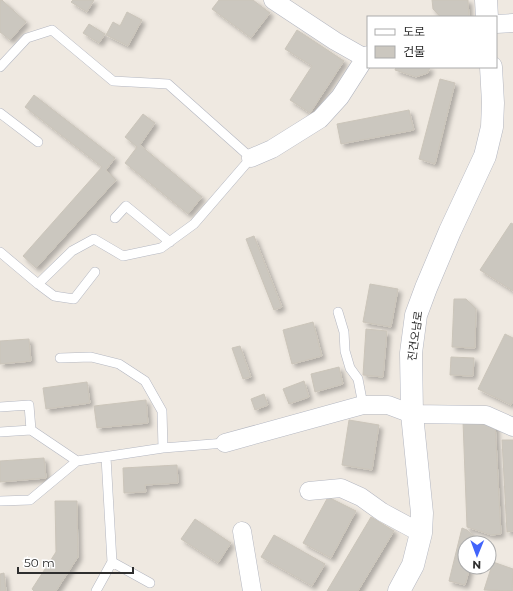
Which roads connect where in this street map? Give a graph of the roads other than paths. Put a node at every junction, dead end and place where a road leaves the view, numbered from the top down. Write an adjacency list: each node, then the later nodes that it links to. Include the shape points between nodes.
1 (273, 0): 6 (street, via 335,41)
2 (486, 0): 3 (main road)
3 (487, 16)
4 (513, 23): 5 (street)
5 (497, 24)
6 (366, 56): 11 (street, via 340,97 320,119 272,149)
7 (0, 67): 11 (lane, via 27,38 52,30 113,81 168,84)
8 (487, 69): 21 (main road, 진건오남로, via 493,103 492,128 485,156 416,316 411,353)
9 (0, 113): 10 (lane)
10 (38, 142)
11 (251, 158): 13 (lane, via 194,224)
12 (115, 218): 13 (lane, via 126,206)
13 (170, 242): 16 (lane, via 161,248 123,256 94,239 72,251)
14 (0, 252): 16 (lane)
15 (95, 272): 16 (lane, via 74,299 54,296)
16 (38, 284)
17 (338, 312): 19 (lane, via 348,362 358,379)
18 (60, 358): 26 (lane, via 91,357 119,364 144,381 162,411)
19 (364, 405): 21 (street, via 388,405); 25 (street)
20 (0, 407): 23 (lane, via 29,405)
21 (412, 414): 22 (street, via 486,415); 32 (main road, 진건오남로, via 422,513)
22 (513, 427)
23 (31, 430): 24 (lane); 28 (lane)
24 (0, 432)
25 (225, 443): 26 (lane)
26 (163, 448): 27 (lane)
27 (106, 457): 28 (lane); 33 (lane)
28 (77, 461): 30 (lane, via 30,500)
29 (309, 491): 32 (street, via 341,488)
30 (0, 501)
31 (242, 532): 36 (street)
32 (421, 533): 37 (main road, 진건오남로, via 413,565)
33 (112, 562): 34 (lane); 35 (lane)
34 (150, 583)
35 (96, 591)
36 (252, 591)
37 (399, 591)

